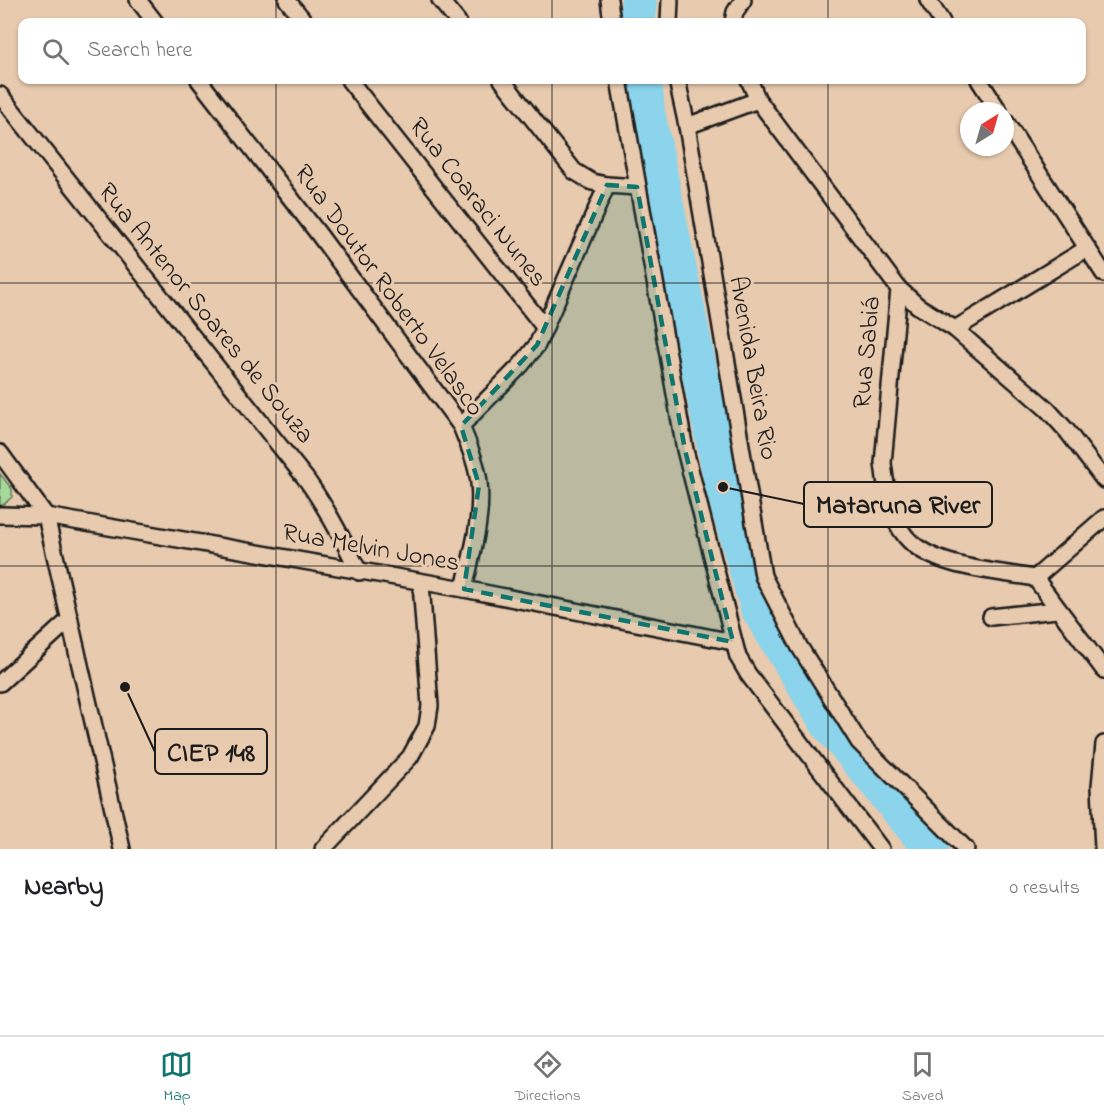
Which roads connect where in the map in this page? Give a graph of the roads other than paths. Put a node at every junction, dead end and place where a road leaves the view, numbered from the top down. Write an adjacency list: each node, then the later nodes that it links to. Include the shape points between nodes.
1 (138, 0): 8 (street)
2 (287, 0): 9 (street)
3 (440, 0): 10 (street)
4 (609, 0): 11 (street)
5 (670, 0): 12 (street)
6 (743, 0): 13 (street)
7 (928, 0): 14 (street)
8 (152, 18)
9 (301, 18)
10 (455, 18)
11 (611, 18)
12 (669, 18)
13 (734, 18)
14 (939, 18)
15 (202, 84): 34 (street, Rua Doutor Roberto Velasco)
16 (352, 84): 32 (street, Rua Coaraci Nunes)
17 (505, 84): 27 (street, via 574,171 592,182)
18 (620, 84): 28 (street)
19 (678, 84): 25 (street, Avenida Beira Rio)
20 (750, 84): 23 (street, Rua Sabiá)
21 (982, 84): 24 (street)
22 (0, 95): 40 (street, Rua Antenor Soares de Souza, via 306,479)
23 (758, 100): 25 (street); 31 (street, Rua Sabiá)
24 (993, 102)
25 (687, 126): 54 (street, Avenida Beira Rio, via 763,576 799,646 859,742)
26 (1014, 135): 29 (street)
27 (607, 185): 28 (street); 32 (street)
28 (637, 187): 47 (street, via 685,450)
29 (1086, 249): 30 (street); 33 (street)
30 (1104, 274)
31 (899, 288): 33 (street, via 918,306); 41 (street, Rua Sabiá, via 883,463 894,515 904,536 921,551 941,560)
32 (545, 328): 34 (street, via 521,365)
33 (955, 328): 36 (street, via 1047,409)
34 (461, 426): 43 (street, Rua Doutor Roberto Velasco, via 479,485 478,516)
35 (0, 453): 38 (street)
36 (1104, 480)
37 (0, 515): 38 (street, Rua Melvin Jones)
38 (46, 516): 40 (street, Rua Melvin Jones); 46 (street)
39 (1104, 518): 41 (street)
40 (360, 572): 42 (street, Rua Melvin Jones)
41 (1035, 578): 44 (street)
42 (422, 583): 43 (street, Rua Melvin Jones); 52 (street, via 430,706 427,726 410,757)
43 (464, 589): 47 (street, Rua Melvin Jones)
44 (1057, 609): 45 (street); 48 (street)
45 (991, 617)
46 (70, 619): 49 (street); 51 (street)
47 (733, 642): 53 (street, via 748,674)
48 (1104, 670)
49 (0, 683)
50 (1104, 744): 55 (street, via 1100,786)
51 (122, 849)
52 (323, 849)
53 (881, 849)
54 (966, 849)
55 (1103, 849)

